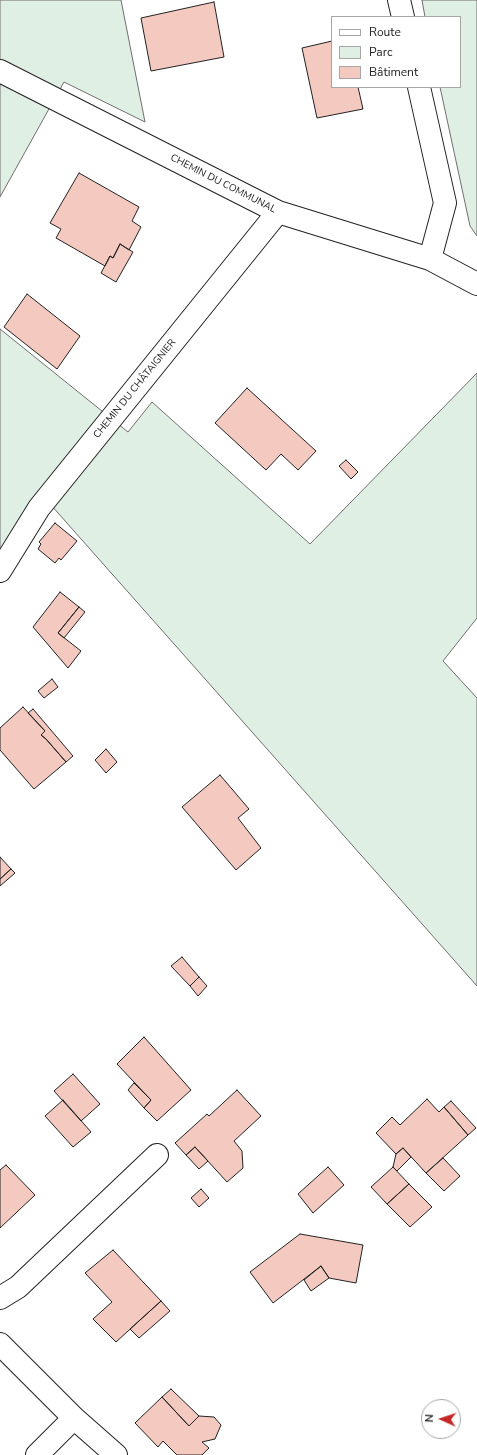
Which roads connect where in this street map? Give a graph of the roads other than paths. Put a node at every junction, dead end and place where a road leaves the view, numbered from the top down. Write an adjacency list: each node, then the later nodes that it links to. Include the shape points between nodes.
1 (399, 0): 2 (street)
2 (403, 16)
3 (0, 72): 5 (street, CHEMIN DU COMMUNAL)
4 (419, 88): 6 (street, via 445,203)
5 (278, 212): 6 (street, CHEMIN DU COMMUNAL); 8 (street, CHEMIN DU CHÂTAIGNIER, via 39,508)
6 (430, 259): 7 (street, CHEMIN DU COMMUNAL)
7 (477, 284)
8 (0, 571)
9 (157, 1155): 10 (street, via 18,1287)
10 (0, 1298)
11 (0, 1344): 12 (street)
12 (74, 1418): 13 (street); 14 (street)
13 (37, 1455)
14 (116, 1455)

